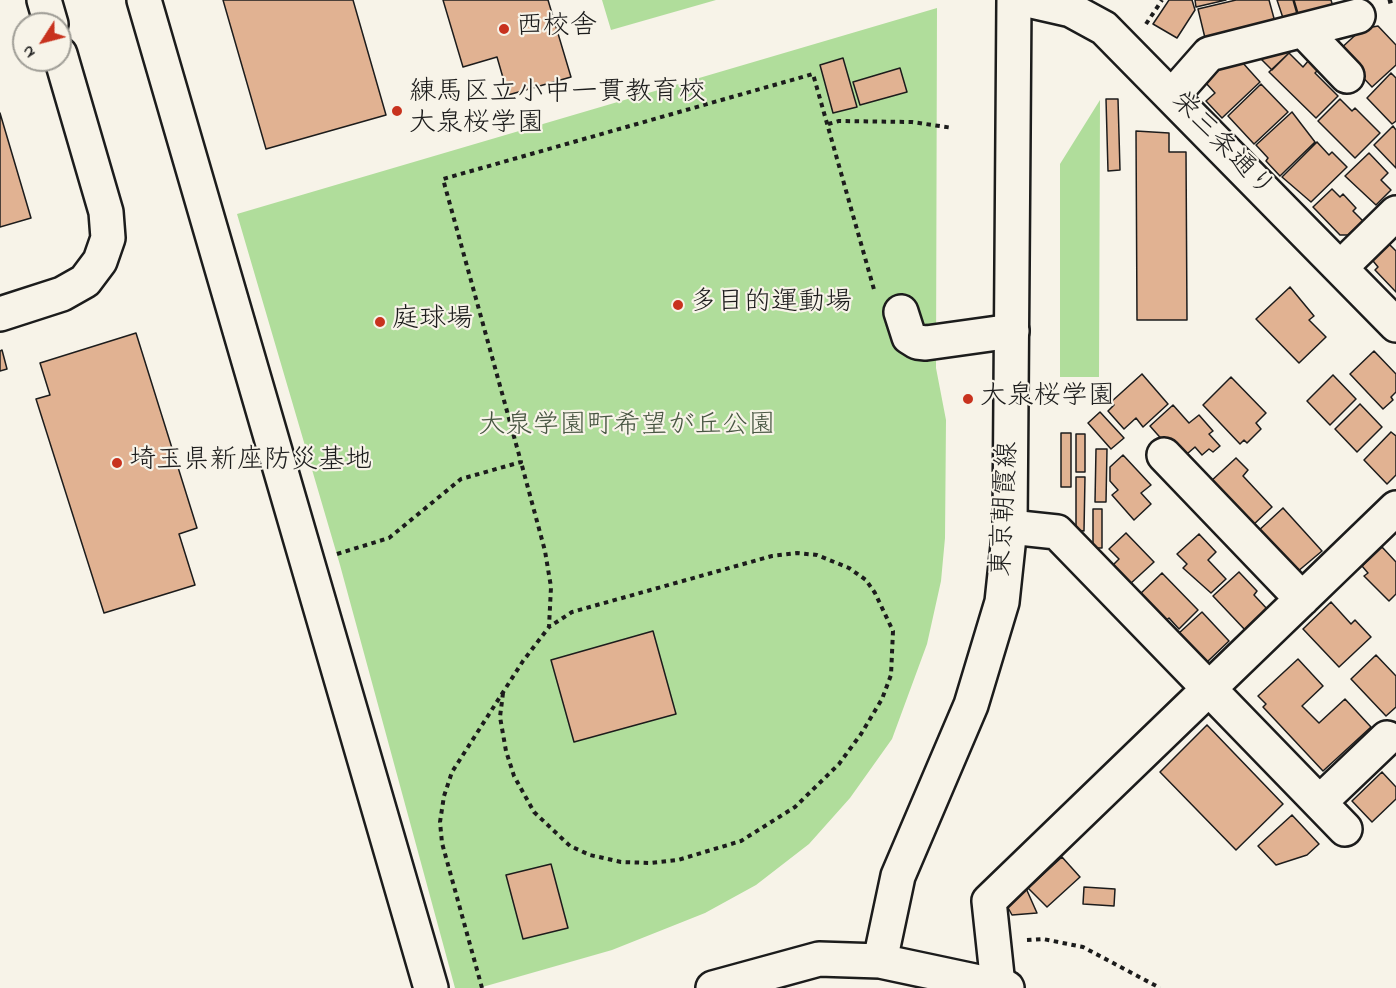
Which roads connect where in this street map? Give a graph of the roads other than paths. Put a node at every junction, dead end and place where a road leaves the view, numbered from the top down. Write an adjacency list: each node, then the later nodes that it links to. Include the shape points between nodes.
1 (144, 0): 25 (street)
2 (1014, 0): 14 (street, 東京朝霞線)
3 (1027, 0): 8 (street, 栄三条通り, via 1095,20)
4 (1358, 16): 5 (street)
5 (1303, 30): 7 (street); 8 (street, via 1209,54)
6 (65, 72): 12 (street, via 106,212 108,238 100,261 85,281 62,294)
7 (1347, 76)
8 (1172, 96): 10 (street, 栄三条通り)
9 (1396, 213): 10 (street)
10 (1340, 268): 13 (street, 栄三条通り)
11 (889, 307): 14 (street, via 909,338 917,342)
12 (0, 314)
13 (1396, 325)
14 (1011, 331): 17 (street, 東京朝霞線)
15 (1164, 455): 18 (street)
16 (1394, 515): 18 (street)
17 (1010, 527): 19 (street, via 1057,532); 23 (street, 東京朝霞線, via 1002,602 971,705 898,876)
18 (1302, 599): 19 (street)
19 (1211, 687): 21 (street); 24 (street, via 989,901)
20 (1387, 738): 21 (street)
21 (1320, 802): 22 (street)
22 (1345, 829)
23 (880, 961): 24 (street); 26 (street, via 819,959)
24 (1002, 987)
25 (431, 988)
26 (713, 988)

